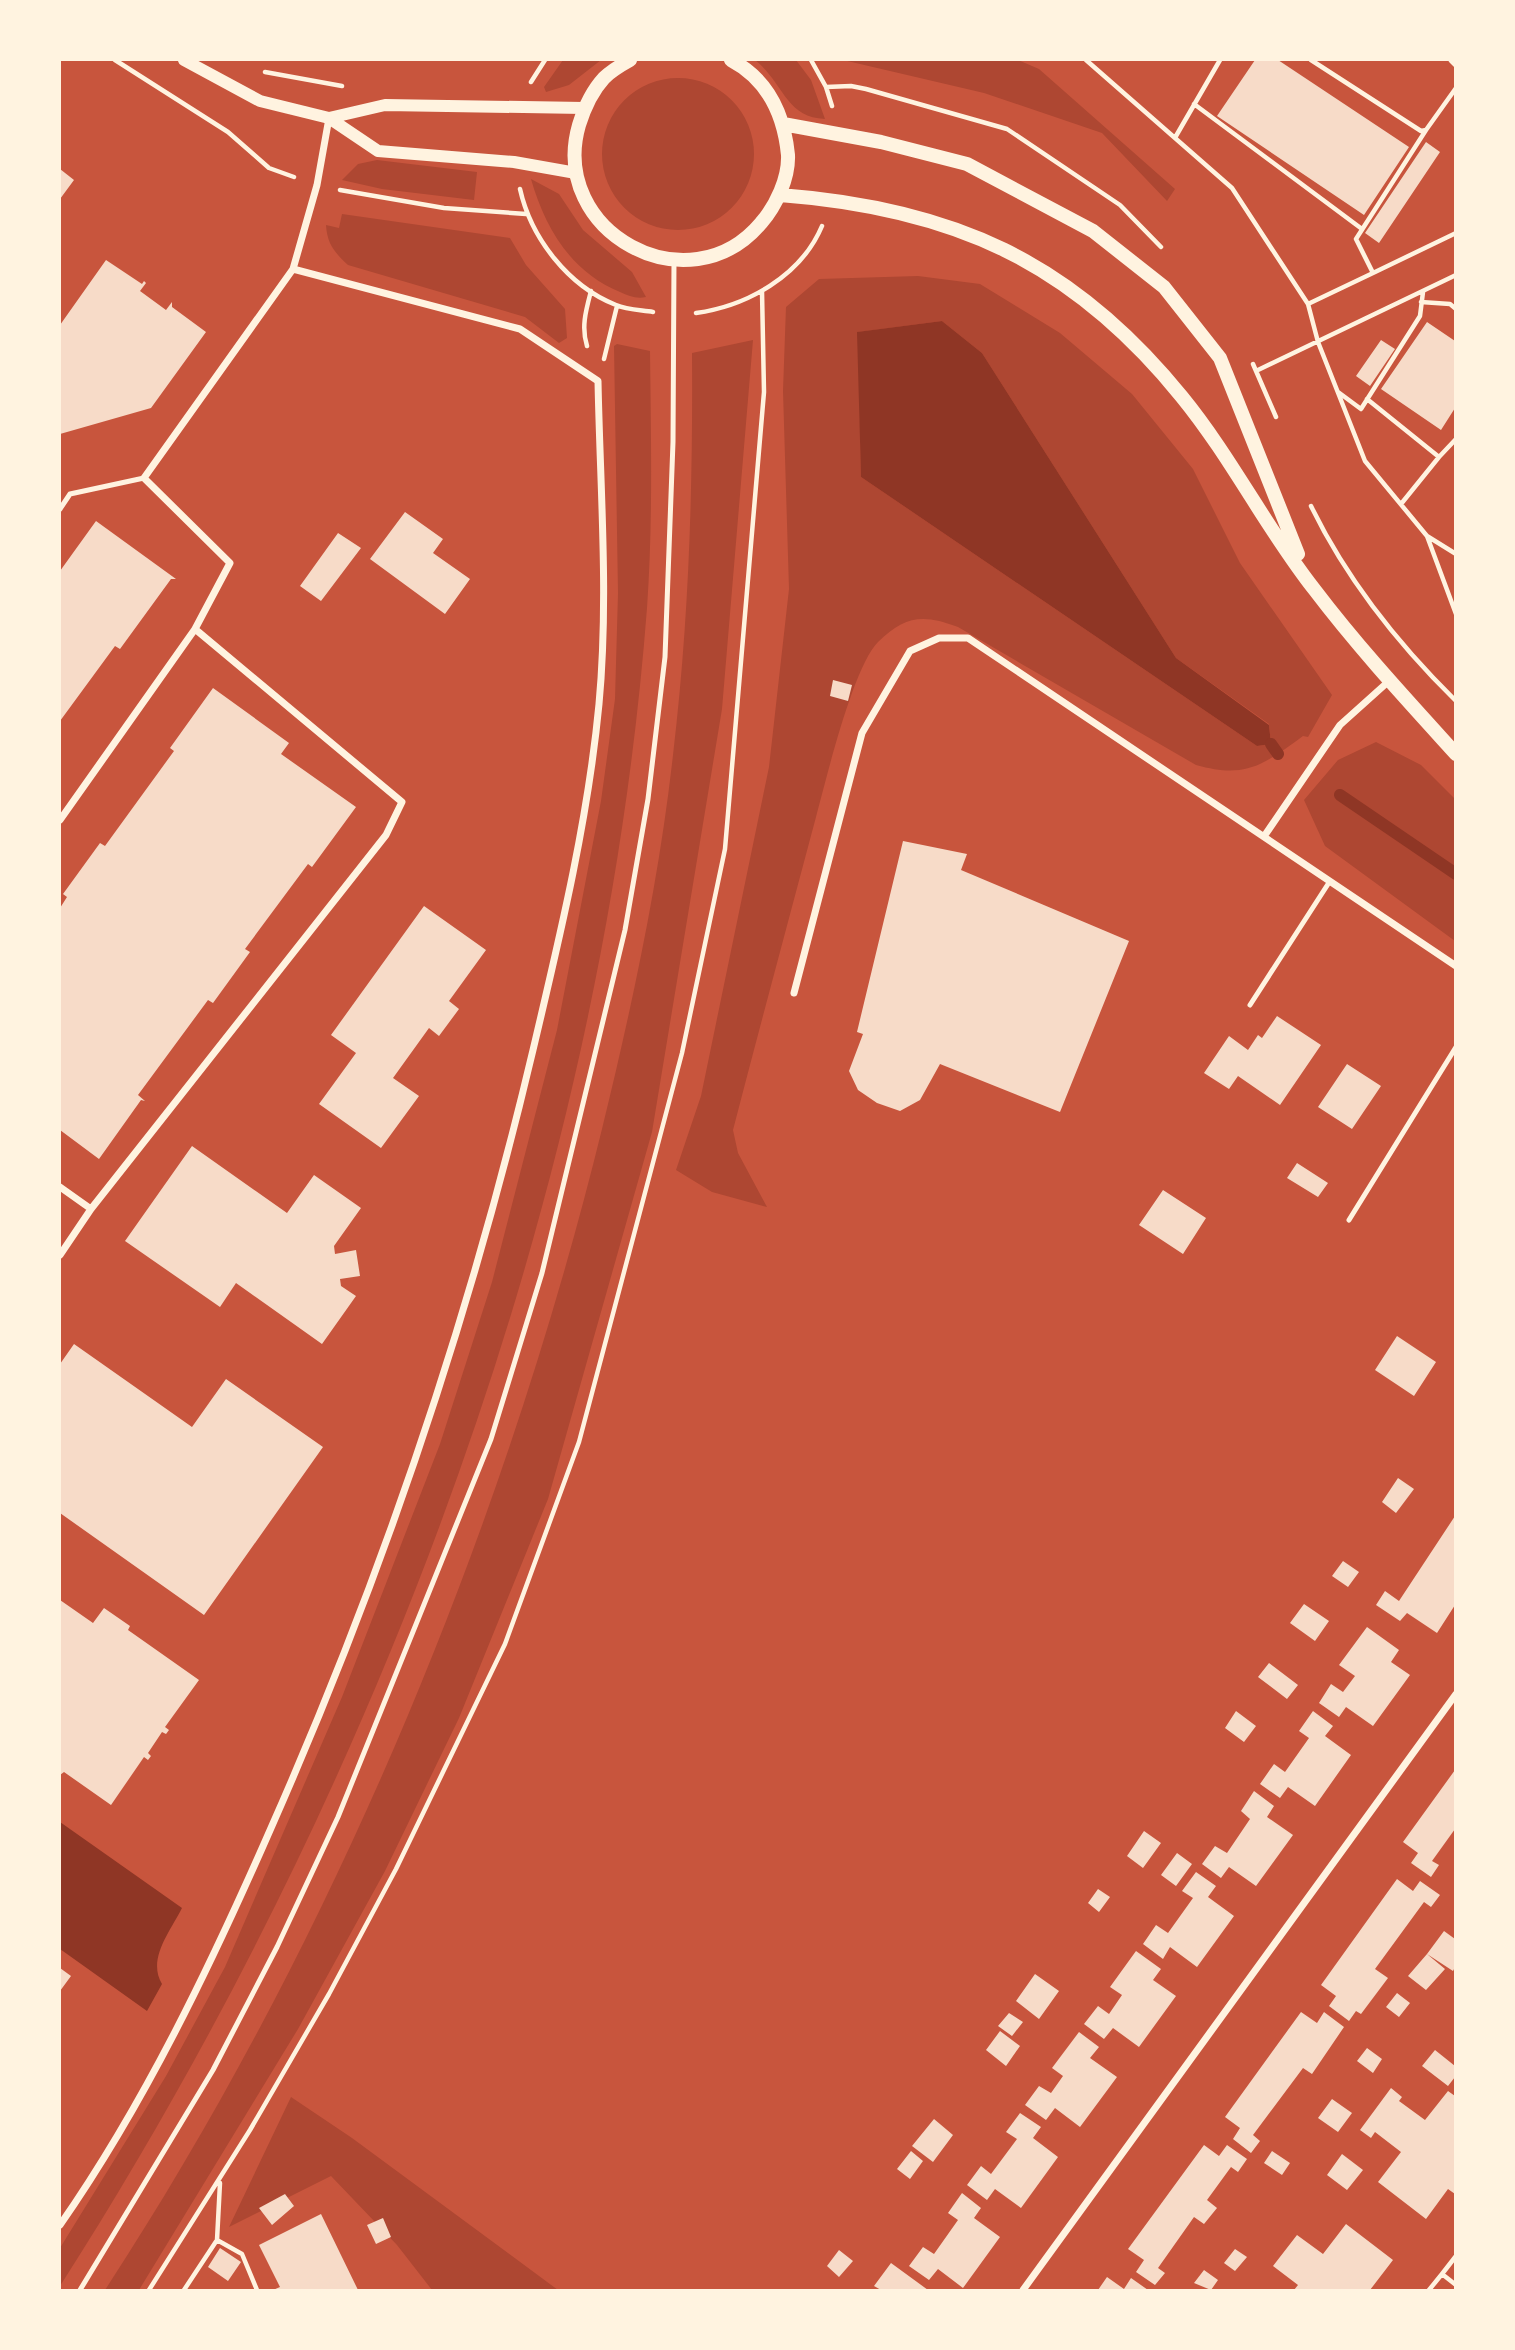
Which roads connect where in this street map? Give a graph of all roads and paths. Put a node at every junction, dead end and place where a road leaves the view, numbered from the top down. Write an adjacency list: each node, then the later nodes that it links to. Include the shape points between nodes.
1 (115, 60): 20 (path, via 228,132 269,168)
2 (184, 60): 15 (street, via 260,101)
3 (630, 60): 14 (main road, via 604,78)
4 (731, 60): 16 (main road, via 747,68 769,92)
5 (811, 60): 11 (path)
6 (1086, 60): 18 (path)
7 (1220, 60): 13 (path)
8 (1311, 60): 17 (path)
9 (1452, 60): 10 (street)
10 (1455, 64)
11 (826, 87)
12 (1455, 89): 17 (path)
13 (1194, 104): 18 (path); 23 (path)
14 (584, 108): 15 (street, via 385,105); 19 (main road, via 575,140)
15 (329, 118): 19 (street, via 378,151 514,162); 20 (street)
16 (783, 124): 21 (main road, via 788,158); 49 (main road, via 967,164 1093,231 1164,287 1220,358)
17 (1426, 130): 23 (path)
18 (1176, 136): 33 (path, via 1232,188)
19 (576, 173): 25 (main road, via 587,205 607,231 634,250)
20 (317, 185): 22 (path, via 444,208); 26 (street)
21 (780, 195): 25 (main road, via 753,233 727,250 697,260); 49 (main road, via 833,199 925,217 1048,271 1122,329 1183,397)
22 (526, 214)
23 (1363, 229): 27 (path, via 1356,239)
24 (1455, 233): 27 (path)
25 (674, 261): 73 (lane, via 673,442 664,657 648,799 625,930 541,1273 491,1439 338,1817 213,2070)
26 (293, 269): 37 (street, via 520,329); 43 (street)
27 (1373, 273): 33 (path)
28 (1455, 275): 31 (path)
29 (591, 291): 37 (path, via 584,334)
30 (762, 291): 67 (path, via 764,392 724,849 682,1053 579,1442 505,1644 396,1869)
31 (1423, 291): 32 (path); 36 (path)
32 (1421, 302): 35 (path, via 1450,304); 39 (path, via 1420,316)
33 (1308, 304): 36 (path)
34 (617, 306): 37 (path)
35 (1455, 309)
36 (1318, 342): 38 (path); 40 (path, via 1258,370)
37 (598, 381): 68 (street, via 603,582 599,703 566,908 499,1191 456,1341 324,1709 223,1938 155,2070)
38 (1337, 391): 39 (path, via 1361,409); 45 (path, via 1365,461)
39 (1367, 398): 42 (path)
40 (1277, 420)
41 (1455, 439): 42 (path)
42 (1439, 457): 45 (path)
43 (144, 478): 46 (lane, via 70,494); 51 (street, via 230,563)
44 (1308, 500): 53 (path, via 1331,547 1367,600 1418,664)
45 (1401, 504): 47 (path)
46 (60, 509)
47 (1427, 536): 48 (path); 50 (path)
48 (1455, 554)
49 (1312, 588): 52 (main road)
50 (1455, 614)
51 (195, 629): 55 (street); 63 (street, via 402,802 386,835)
52 (1390, 680): 54 (main road); 56 (street, via 1340,725)
53 (1455, 701)
54 (1455, 754)
55 (60, 820)
56 (1265, 835): 57 (street); 59 (street, via 968,638 939,638 910,651 862,733)
57 (1330, 881): 58 (street); 60 (lane)
58 (1455, 966)
59 (794, 993)
60 (1250, 1005)
61 (1455, 1046): 64 (lane)
62 (60, 1187): 63 (street)
63 (91, 1209): 65 (street)
64 (1349, 1220)
65 (60, 1255)
66 (1455, 1695): 77 (street)
67 (220, 2180): 69 (path); 74 (path)
68 (60, 2225)
69 (217, 2240): 75 (path); 76 (path, via 242,2254)
70 (1455, 2256): 71 (path)
71 (1441, 2274): 72 (path); 78 (path)
72 (1455, 2285)
73 (80, 2291)
74 (149, 2291)
75 (184, 2291)
76 (257, 2291)
77 (1023, 2291)
78 (1429, 2291)

